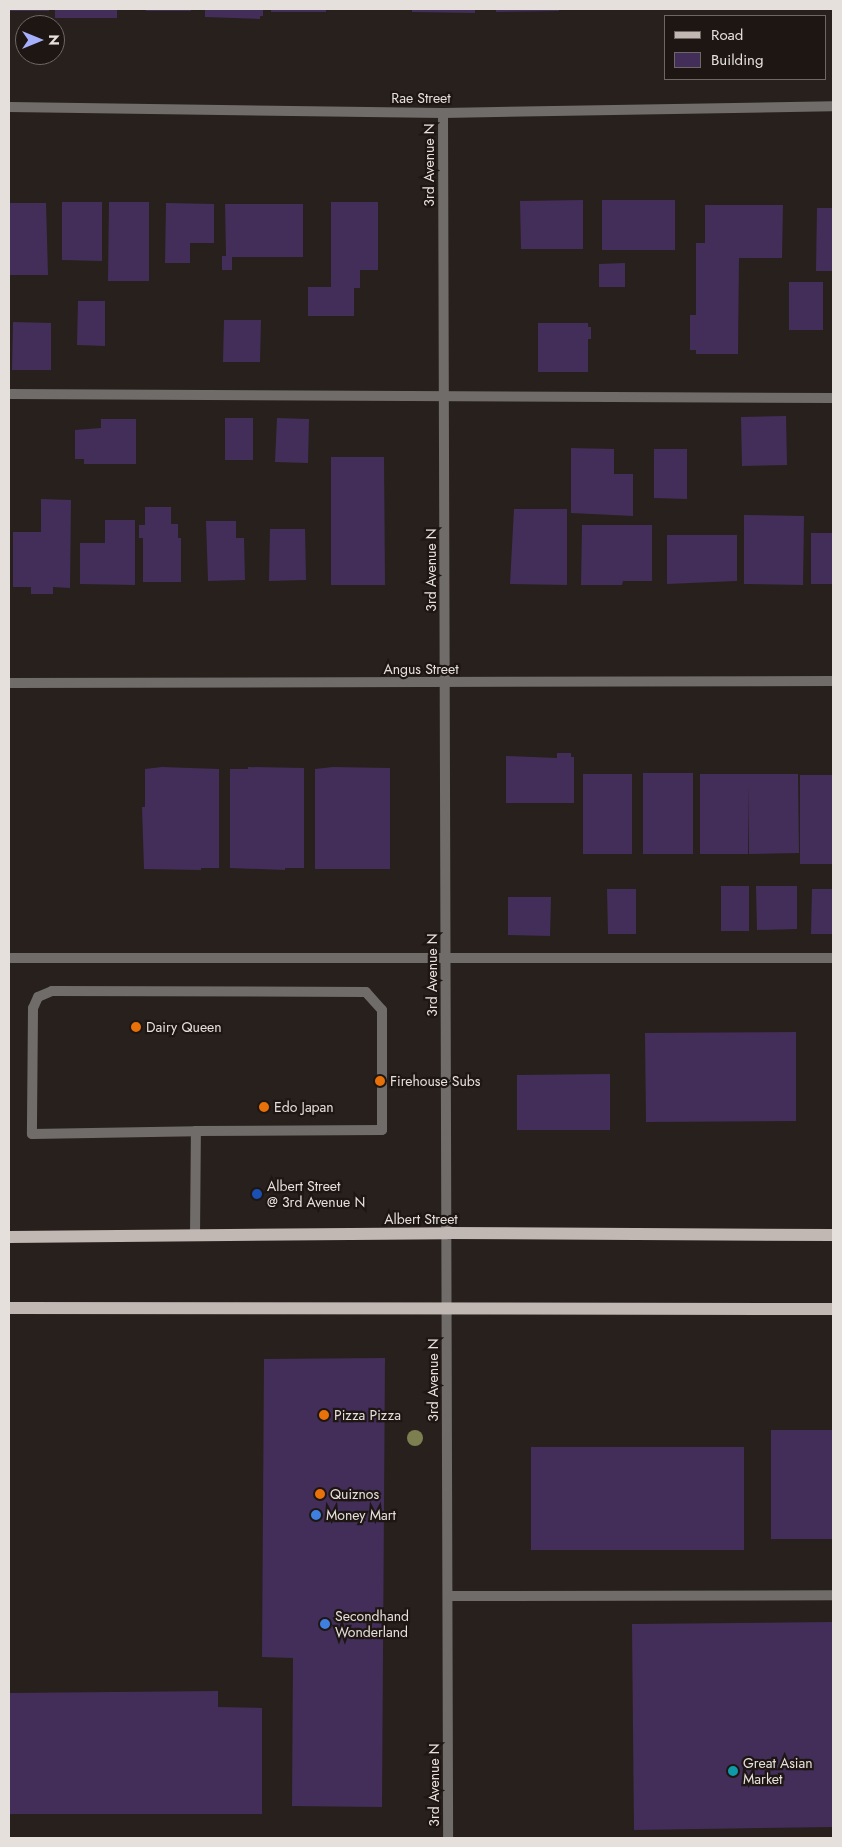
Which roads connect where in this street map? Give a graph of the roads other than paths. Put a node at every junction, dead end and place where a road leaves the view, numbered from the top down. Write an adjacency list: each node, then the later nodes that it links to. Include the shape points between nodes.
1 (833, 106): 3 (street, Rae Street)
2 (9, 107): 3 (street, Rae Street)
3 (443, 113): 5 (street, 3rd Avenue N)
4 (9, 394): 5 (street)
5 (444, 395): 6 (street); 9 (street, 3rd Avenue N)
6 (833, 398)
7 (833, 681): 9 (street, Angus Street)
8 (9, 683): 9 (street, Angus Street)
9 (444, 683): 10 (street, 3rd Avenue N)
10 (446, 957): 11 (street); 12 (street); 14 (street, 3rd Avenue N)
11 (9, 958)
12 (833, 958)
13 (196, 1131): 13 (street, via 382,1130 382,1010 366,992 52,991 38,997 33,1008 32,1134); 16 (street)
14 (447, 1233): 15 (main road, Albert Street); 16 (main road, Albert Street); 20 (street, 3rd Avenue N)
15 (833, 1235)
16 (195, 1236): 17 (main road, Albert Street)
17 (9, 1237)
18 (9, 1308): 20 (main road)
19 (833, 1309): 20 (main road)
20 (447, 1310): 22 (street, 3rd Avenue N)
21 (833, 1595): 22 (street)
22 (448, 1596): 23 (street, 3rd Avenue N)
23 (448, 1838)

